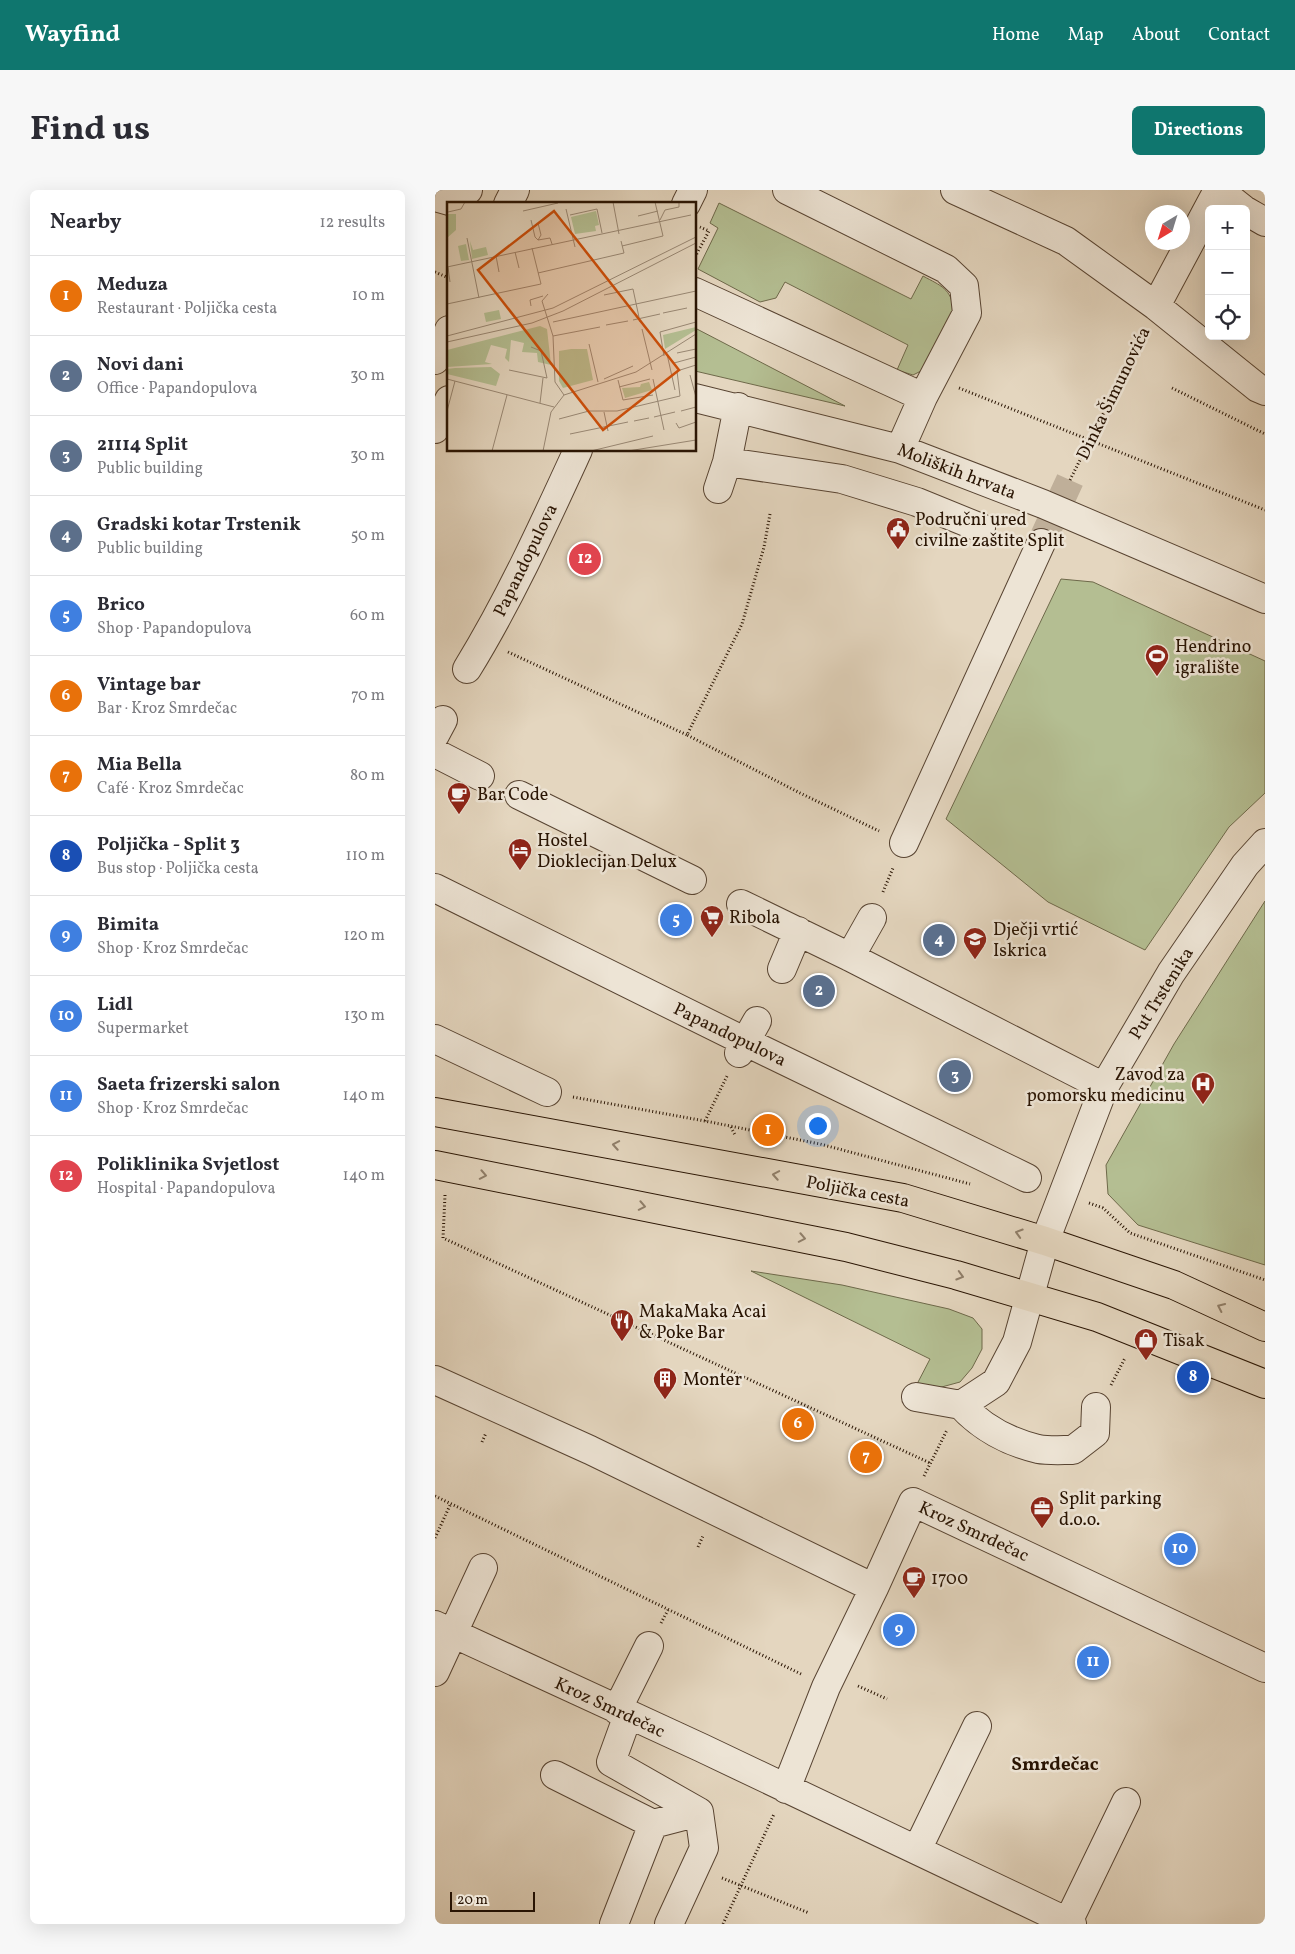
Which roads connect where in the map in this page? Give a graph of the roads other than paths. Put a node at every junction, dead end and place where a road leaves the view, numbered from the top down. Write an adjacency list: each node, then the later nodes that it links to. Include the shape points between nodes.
1 (468, 190): 7 (street, via 453,202)
2 (515, 190): 8 (street)
3 (693, 190): 9 (street)
4 (787, 190): 17 (street, via 945,269 964,286 967,313)
5 (955, 190): 14 (street, Dinka Šimunovića, via 1066,241)
6 (1218, 190): 10 (street, Dinka Šimunovića); 14 (street, Dinka Šimunovića)
7 (435, 197)
8 (509, 202)
9 (687, 202)
10 (1238, 205)
11 (1250, 213): 12 (street)
12 (1265, 222)
13 (696, 292): 17 (street)
14 (1156, 306): 18 (street, Dinka Šimunovića)
15 (447, 334): 16 (street)
16 (435, 360)
17 (928, 388): 23 (street)
18 (1265, 391)
19 (696, 398): 21 (street, Moliških hrvata)
20 (447, 404): 22 (street)
21 (738, 407): 23 (street, Moliških hrvata); 25 (street)
22 (435, 429)
23 (900, 448): 29 (street, Moliških hrvata, via 1043,504)
24 (578, 451): 30 (street, Papandopulova, via 485,641)
25 (727, 462): 26 (street); 27 (street, via 842,478 917,502)
26 (718, 490)
27 (981, 528)
28 (1041, 543): 34 (street)
29 (1265, 599)
30 (467, 668)
31 (435, 753): 32 (street)
32 (480, 776)
33 (519, 795): 36 (street)
34 (904, 843)
35 (1265, 843): 44 (street, Put Trstenika, via 1245,865 1171,973)
36 (693, 880)
37 (435, 888): 48 (street, Papandopulova)
38 (741, 904): 40 (street)
39 (872, 918): 41 (street)
40 (797, 932): 41 (street); 42 (street)
41 (850, 957): 44 (street)
42 (782, 969)
43 (435, 1039): 45 (street)
44 (1104, 1087): 49 (street, Put Trstenika)
45 (547, 1092)
46 (435, 1112): 49 (main road, Poljička cesta, one-way to 46, via 903,1198)
47 (435, 1165): 50 (main road, one-way to 50, via 846,1247)
48 (1027, 1178)
49 (1045, 1241): 50 (street, Put Trstenika); 51 (main road, Poljička cesta, one-way to 49, via 1173,1285)
50 (1030, 1297): 53 (main road, via 1097,1317); 56 (street, Put Trstenika, via 1017,1342 996,1382)
51 (1265, 1327)
52 (435, 1380): 58 (street, via 590,1450)
53 (1265, 1384)
54 (916, 1397): 56 (street)
55 (1102, 1399): 56 (street, via 1095,1432 1073,1450 1039,1449 990,1431)
56 (961, 1405)
57 (483, 1568): 59 (street)
58 (875, 1588): 61 (street, Kroz Smrdečac, via 913,1502); 66 (street, Kroz Smrdečac, via 826,1687)
59 (444, 1630): 62 (street); 63 (street, Kroz Smrdečac)
60 (649, 1646): 63 (street)
61 (1265, 1668)
62 (435, 1672)
63 (622, 1712): 66 (street, Kroz Smrdečac); 68 (street, via 611,1762)
64 (977, 1726): 70 (street)
65 (555, 1774): 69 (street)
66 (785, 1789): 70 (street, Kroz Smrdečac)
67 (1126, 1802): 71 (street)
68 (699, 1812): 69 (street); 73 (street, via 704,1848)
69 (653, 1824): 72 (street)
70 (917, 1850): 71 (street, Kroz Smrdečac)
71 (1070, 1923)
72 (614, 1924)
73 (669, 1924)

